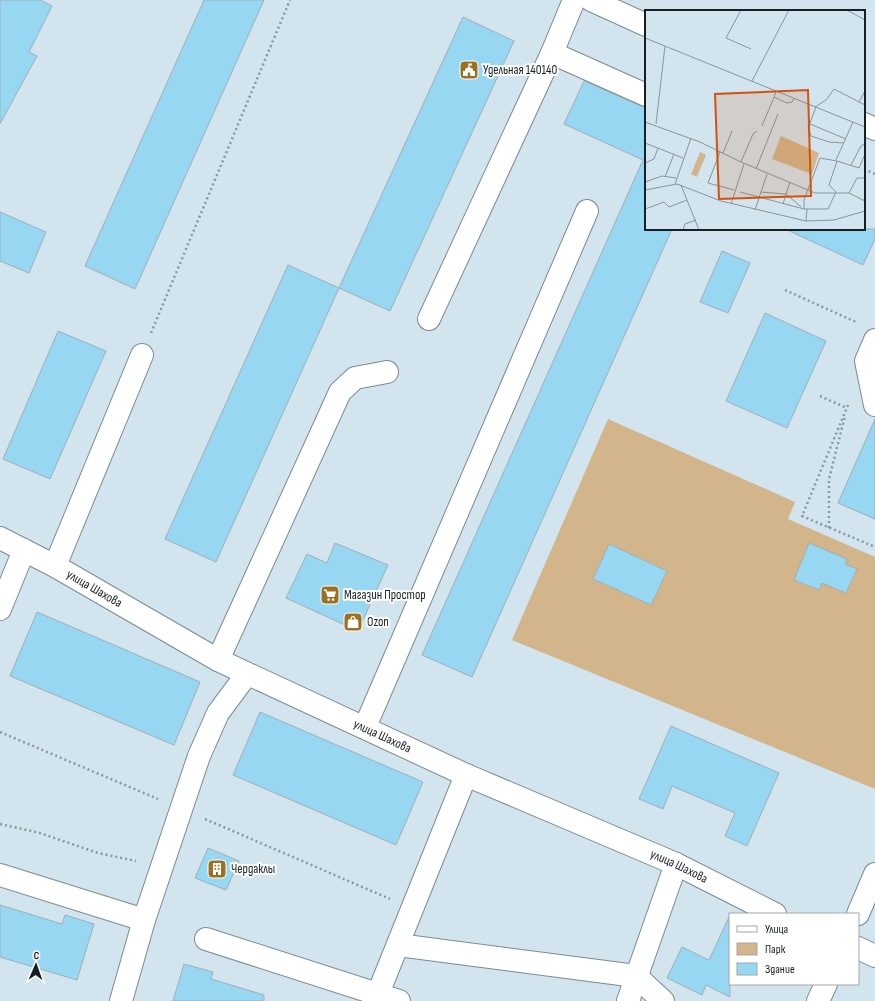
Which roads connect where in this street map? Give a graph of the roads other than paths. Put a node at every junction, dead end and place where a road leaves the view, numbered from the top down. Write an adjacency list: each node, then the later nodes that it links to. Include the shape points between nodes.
1 (574, 0): 4 (street)
2 (591, 0): 3 (street)
3 (645, 25)
4 (552, 52): 5 (street); 9 (street)
5 (645, 95)
6 (865, 124): 7 (street)
7 (875, 129)
8 (587, 211): 20 (street)
9 (429, 319)
10 (868, 333): 13 (street, via 866,361)
11 (142, 355): 16 (street)
12 (387, 372): 18 (street, via 355,378 340,392)
13 (875, 405)
14 (0, 538): 15 (street, улица Шахова)
15 (24, 550): 16 (street, улица Шахова); 17 (street)
16 (54, 566): 18 (street, улица Шахова)
17 (0, 609)
18 (218, 660): 19 (street, улица Шахова)
19 (247, 674): 20 (street, улица Шахова); 27 (street, via 218,713 202,748)
20 (365, 728): 21 (street, улица Шахова)
21 (466, 775): 22 (street, улица Шахова); 29 (street)
22 (676, 864): 25 (street, улица Шахова); 32 (street)
23 (875, 874): 26 (street)
24 (0, 875): 27 (street)
25 (773, 913)
26 (858, 913)
27 (144, 920): 35 (street)
28 (206, 939): 34 (street)
29 (398, 945): 32 (street); 34 (street)
30 (859, 948): 31 (street)
31 (875, 956)
32 (636, 976): 37 (street); 38 (street)
33 (826, 985): 39 (street)
34 (376, 998): 36 (street)
35 (121, 1001)
36 (399, 1001)
37 (628, 1001)
38 (663, 1001)
39 (818, 1001)

